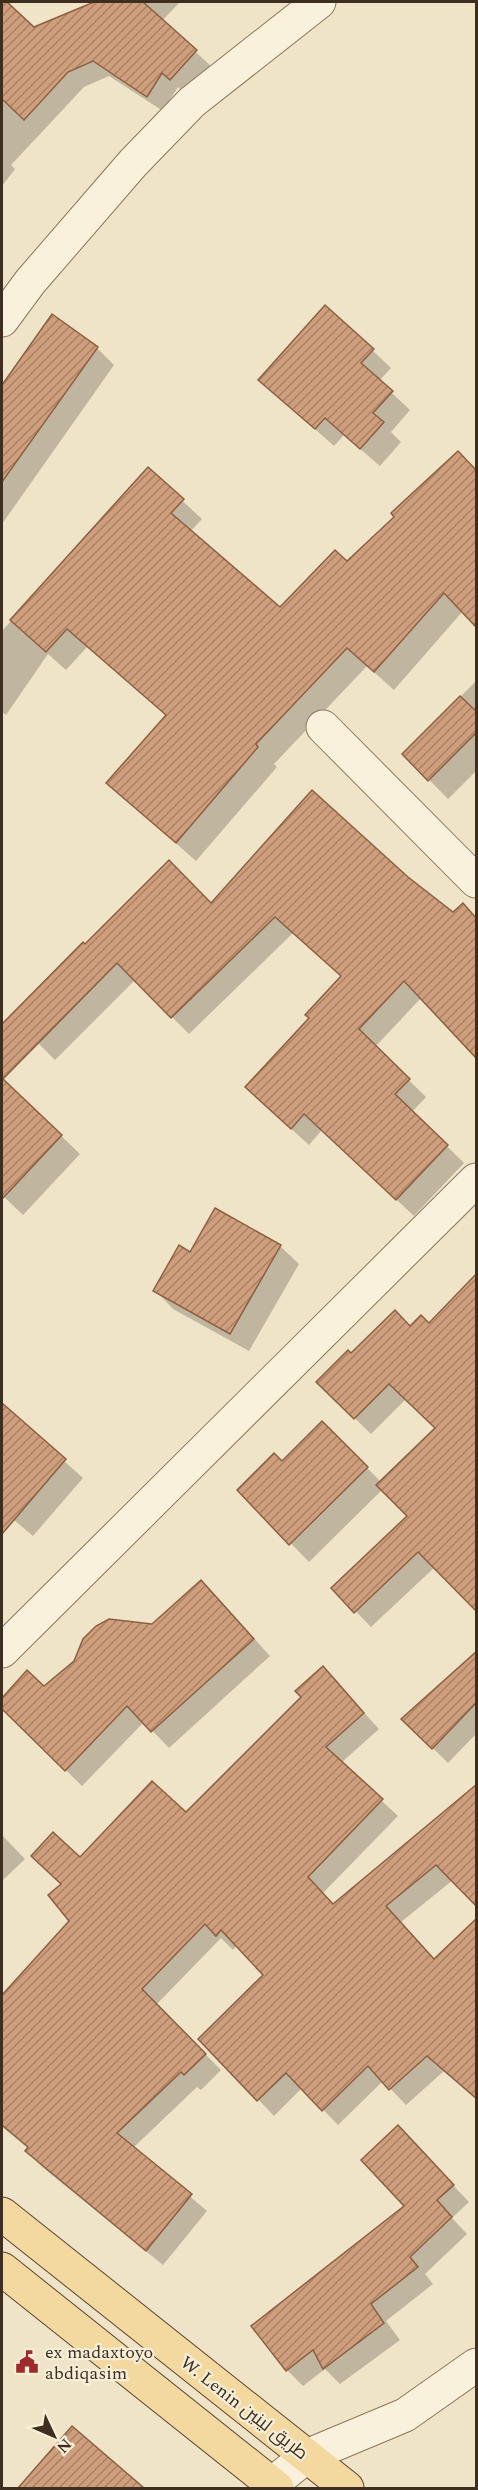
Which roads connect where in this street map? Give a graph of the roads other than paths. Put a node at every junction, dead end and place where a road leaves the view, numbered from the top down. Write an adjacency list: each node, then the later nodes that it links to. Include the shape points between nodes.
1 (318, 2): 2 (street, via 192,102 133,163)
2 (2, 320)
3 (323, 727): 4 (street)
4 (477, 881)
5 (477, 1180): 6 (street)
6 (2, 1651)
7 (2, 2214): 10 (main road, W. Lenin طريق لينين)
8 (2, 2269): 11 (main road)
9 (477, 2365): 10 (street, via 405,2415)
10 (307, 2456): 11 (street); 12 (main road, W. Lenin طريق لينين)
11 (272, 2487)
12 (347, 2488)

